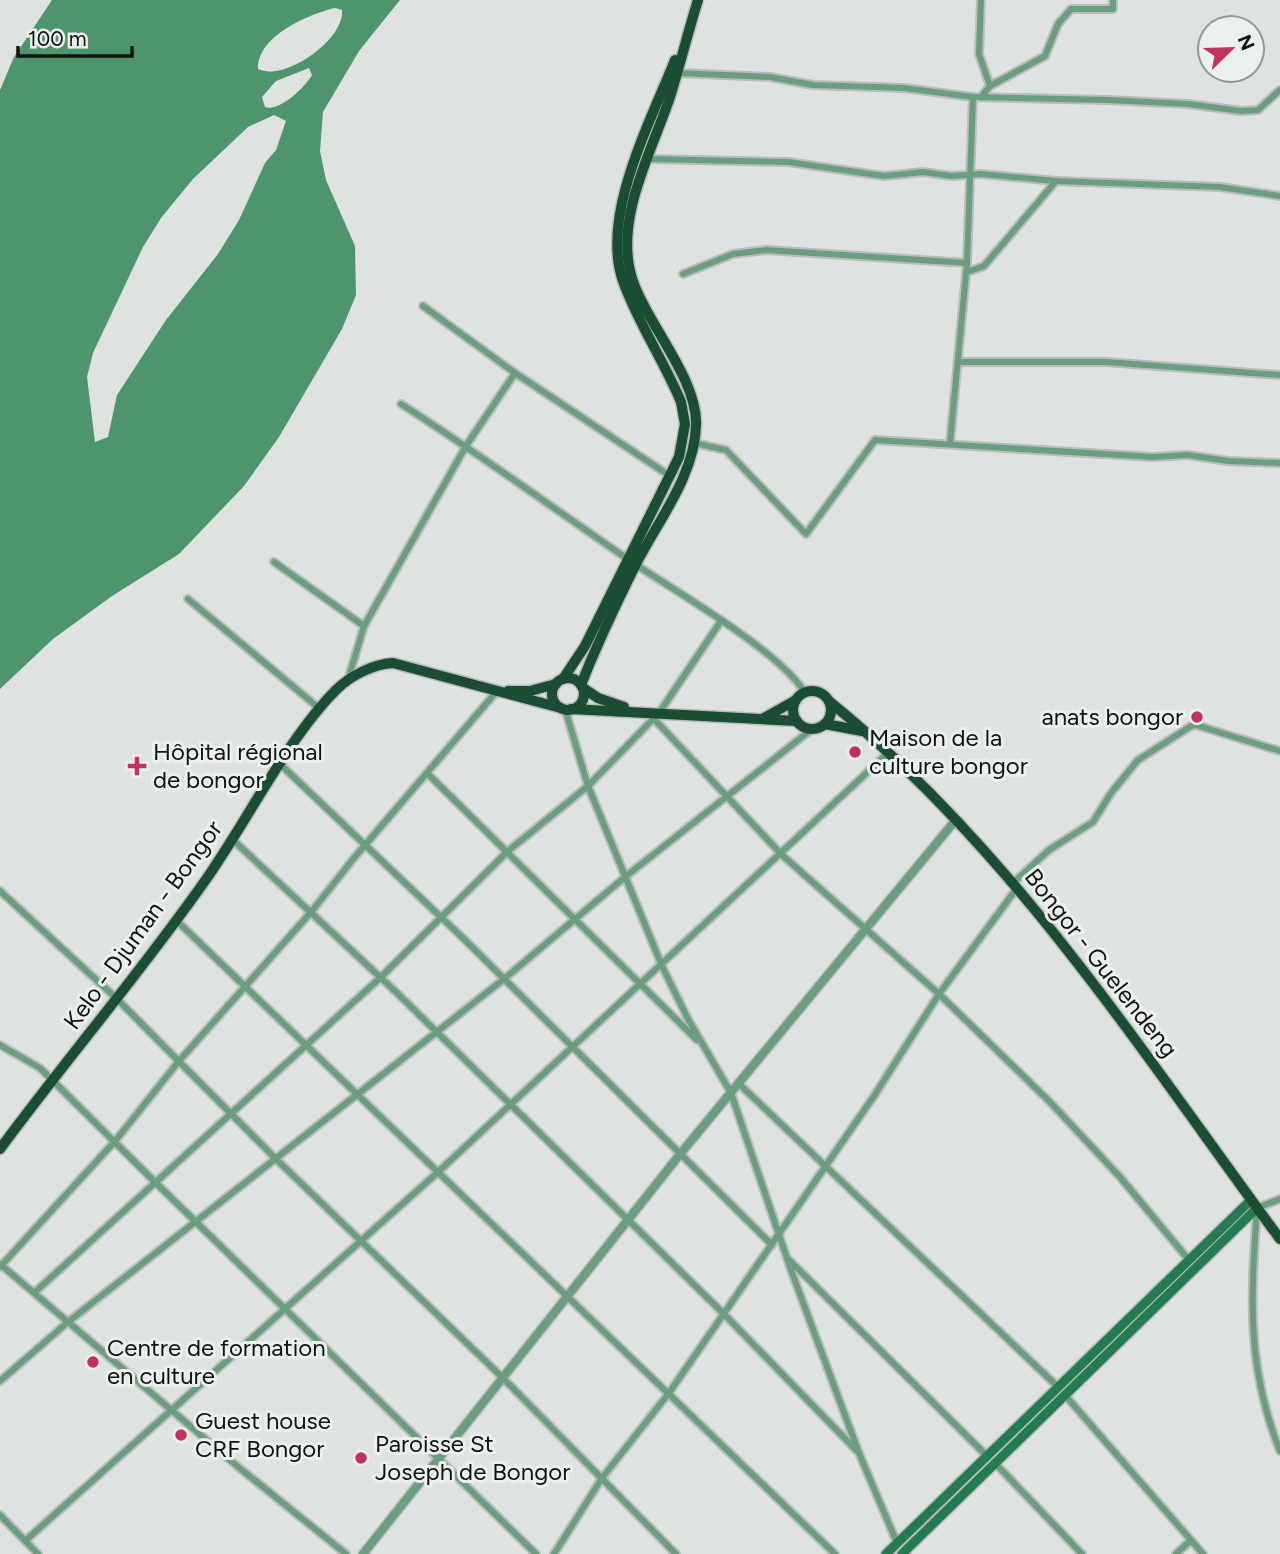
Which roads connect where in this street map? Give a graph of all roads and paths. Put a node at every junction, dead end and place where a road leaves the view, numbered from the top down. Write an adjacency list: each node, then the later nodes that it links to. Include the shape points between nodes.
1 (698, 0): 4 (highway)
2 (981, 0): 6 (street, via 979,54)
3 (1113, 0): 6 (street, via 1114,9 1071,9 1058,24 1045,56)
4 (693, 14): 5 (highway); 25 (highway, via 631,178 619,215 617,241 623,280 681,402 683,441)
5 (678, 73): 8 (street); 9 (highway)
6 (990, 86): 8 (street)
7 (1280, 90): 8 (street, via 1258,110 1241,111 1122,100)
8 (977, 97): 10 (street)
9 (649, 159): 10 (street, via 789,162 884,176 923,172); 21 (highway, via 629,218 628,260 639,295 691,397 697,422)
10 (970, 175): 11 (street); 13 (street)
11 (1056, 181): 12 (street, via 1220,187); 14 (street, via 984,266)
12 (1280, 196)
13 (967, 263): 14 (street); 15 (street, via 765,250 733,254)
14 (967, 272): 17 (street)
15 (683, 274)
16 (423, 306): 18 (street)
17 (959, 362): 19 (street, via 1106,362); 22 (street)
18 (515, 373): 23 (street); 25 (street)
19 (1280, 375)
20 (401, 404): 23 (street)
21 (694, 443): 22 (street, via 726,450 806,534 875,440); 27 (highway, via 680,482)
22 (950, 443): 24 (street)
23 (466, 446): 27 (street); 30 (street)
24 (1280, 463)
25 (670, 476): 27 (highway)
26 (274, 562): 30 (street)
27 (632, 562): 29 (street); 32 (highway, via 585,646); 33 (highway)
28 (188, 598): 37 (street)
29 (721, 621): 35 (street, via 790,673); 40 (street)
30 (363, 626): 31 (street)
31 (348, 681): 34 (highway, Kelo - Djuman - Bongor, via 393,663); 37 (highway, Kelo - Djuman - Bongor)
32 (559, 681): 33 (highway, via 575,680); 34 (highway, Kelo - Djuman - Bongor, via 530,691); 38 (highway, via 552,695)
33 (582, 687): 38 (highway, via 582,702); 39 (highway, Kelo - Djuman - Bongor)
34 (497, 691): 38 (highway, Kelo - Djuman - Bongor); 49 (street)
35 (801, 696): 36 (highway, via 822,694); 41 (highway); 42 (highway, via 793,710)
36 (830, 702): 43 (highway, via 831,714); 45 (highway, Bongor - Guelendeng)
37 (320, 709): 48 (highway, Kelo - Djuman - Bongor)
38 (566, 709): 39 (highway, Kelo - Djuman - Bongor); 50 (street)
39 (635, 711): 40 (highway, Kelo - Djuman - Bongor)
40 (657, 716): 41 (highway, Kelo - Djuman - Bongor); 50 (street); 51 (street)
41 (759, 720): 42 (highway, Kelo - Djuman - Bongor)
42 (797, 721): 44 (highway)
43 (825, 724): 44 (highway); 45 (highway)
44 (811, 729): 51 (street)
45 (867, 733): 47 (highway, Bongor - Guelendeng)
46 (1280, 751): 58 (street, via 1191,726 1138,760 1093,822 1049,850)
47 (889, 752): 52 (highway, Bongor - Guelendeng); 56 (street)
48 (281, 765): 53 (highway, Kelo - Djuman - Bongor); 54 (street)
49 (427, 774): 54 (street); 55 (street)
50 (588, 786): 55 (street); 57 (street)
51 (725, 797): 56 (street); 57 (street)
52 (954, 822): 58 (highway, Bongor - Guelendeng); 64 (street)
53 (233, 840): 60 (street); 63 (highway, Kelo - Djuman - Bongor)
54 (366, 844): 60 (street); 61 (street)
55 (508, 851): 61 (street); 62 (street)
56 (782, 855): 64 (street); 65 (street)
57 (625, 877): 62 (street); 65 (street)
58 (1015, 885): 70 (street); 92 (highway, Bongor - Guelendeng, via 1096,985)
59 (0, 891): 71 (street)
60 (312, 911): 66 (street); 69 (street)
61 (442, 918): 66 (street); 67 (street)
62 (575, 919): 67 (street); 68 (street)
63 (177, 921): 69 (street); 71 (highway, Kelo - Djuman - Bongor)
64 (867, 930): 70 (street); 79 (street)
65 (662, 966): 68 (street); 76 (street)
66 (380, 978): 72 (street); 74 (street)
67 (504, 979): 72 (street); 75 (street)
68 (640, 984): 75 (street); 76 (street)
69 (244, 988): 74 (street); 77 (street)
70 (939, 994): 88 (street); 100 (street, via 1083,1136)
71 (118, 1000): 77 (street); 78 (highway, Kelo - Djuman - Bongor)
72 (436, 1032): 81 (street); 82 (street)
73 (0, 1045): 78 (street)
74 (306, 1045): 81 (street); 83 (street)
75 (571, 1047): 82 (street); 86 (street)
76 (704, 1047): 80 (street)
77 (179, 1061): 83 (street); 84 (street)
78 (52, 1080): 84 (street); 85 (highway, Kelo - Djuman - Bongor)
79 (738, 1083): 80 (street); 88 (street)
80 (731, 1093): 86 (street); 95 (street)
81 (356, 1094): 87 (street); 89 (street)
82 (510, 1106): 89 (street); 93 (street)
83 (231, 1114): 87 (street); 90 (street)
84 (116, 1140): 90 (street); 101 (street)
85 (0, 1149)
86 (681, 1153): 93 (street); 98 (street)
87 (275, 1158): 94 (street); 97 (street)
88 (825, 1165): 95 (street); 109 (street)
89 (437, 1173): 97 (street); 103 (street)
90 (154, 1181): 94 (street); 102 (street)
91 (1280, 1199): 92 (street)
92 (1254, 1204): 96 (highway, Bongor - Guelendeng); 100 (main road); 111 (main road); 115 (street, via 1252,1331 1264,1410)
93 (628, 1219): 103 (street); 105 (street)
94 (195, 1220): 104 (street); 106 (street)
95 (779, 1236): 98 (street); 99 (street)
96 (1280, 1239)
97 (360, 1240): 104 (street); 107 (street)
98 (772, 1245): 105 (street)
99 (787, 1258): 116 (street); 117 (street)
100 (1188, 1259): 109 (main road)
101 (1, 1265): 102 (street)
102 (35, 1292): 106 (street)
103 (569, 1298): 107 (street); 110 (street)
104 (286, 1310): 112 (street); 118 (street)
105 (724, 1314): 110 (street); 116 (street)
106 (68, 1322): 108 (street); 112 (street)
107 (504, 1379): 118 (street); 120 (street)
108 (0, 1381)
109 (1056, 1386): 113 (main road)
110 (669, 1393): 120 (street); 132 (street)
111 (1064, 1394): 114 (main road); 123 (street)
112 (173, 1409): 122 (street); 127 (street)
113 (1015, 1427): 114 (main road); 117 (main road)
114 (1023, 1435): 119 (main road)
115 (1280, 1451)
116 (859, 1453): 124 (street)
117 (986, 1455): 124 (main road)
118 (439, 1458): 128 (street); 129 (street)
119 (994, 1462): 125 (street); 134 (main road)
120 (602, 1478): 130 (street); 131 (street)
121 (0, 1515): 122 (street)
122 (26, 1540): 126 (street)
123 (1190, 1541): 137 (street); 138 (street)
124 (897, 1543): 133 (main road)
125 (1075, 1546): 135 (street); 136 (street)
126 (38, 1554)
127 (346, 1554)
128 (363, 1554)
129 (536, 1554)
130 (554, 1554)
131 (676, 1554)
132 (835, 1554)
133 (886, 1554)
134 (902, 1554)
135 (1067, 1554)
136 (1082, 1554)
137 (1176, 1554)
138 (1203, 1554)

